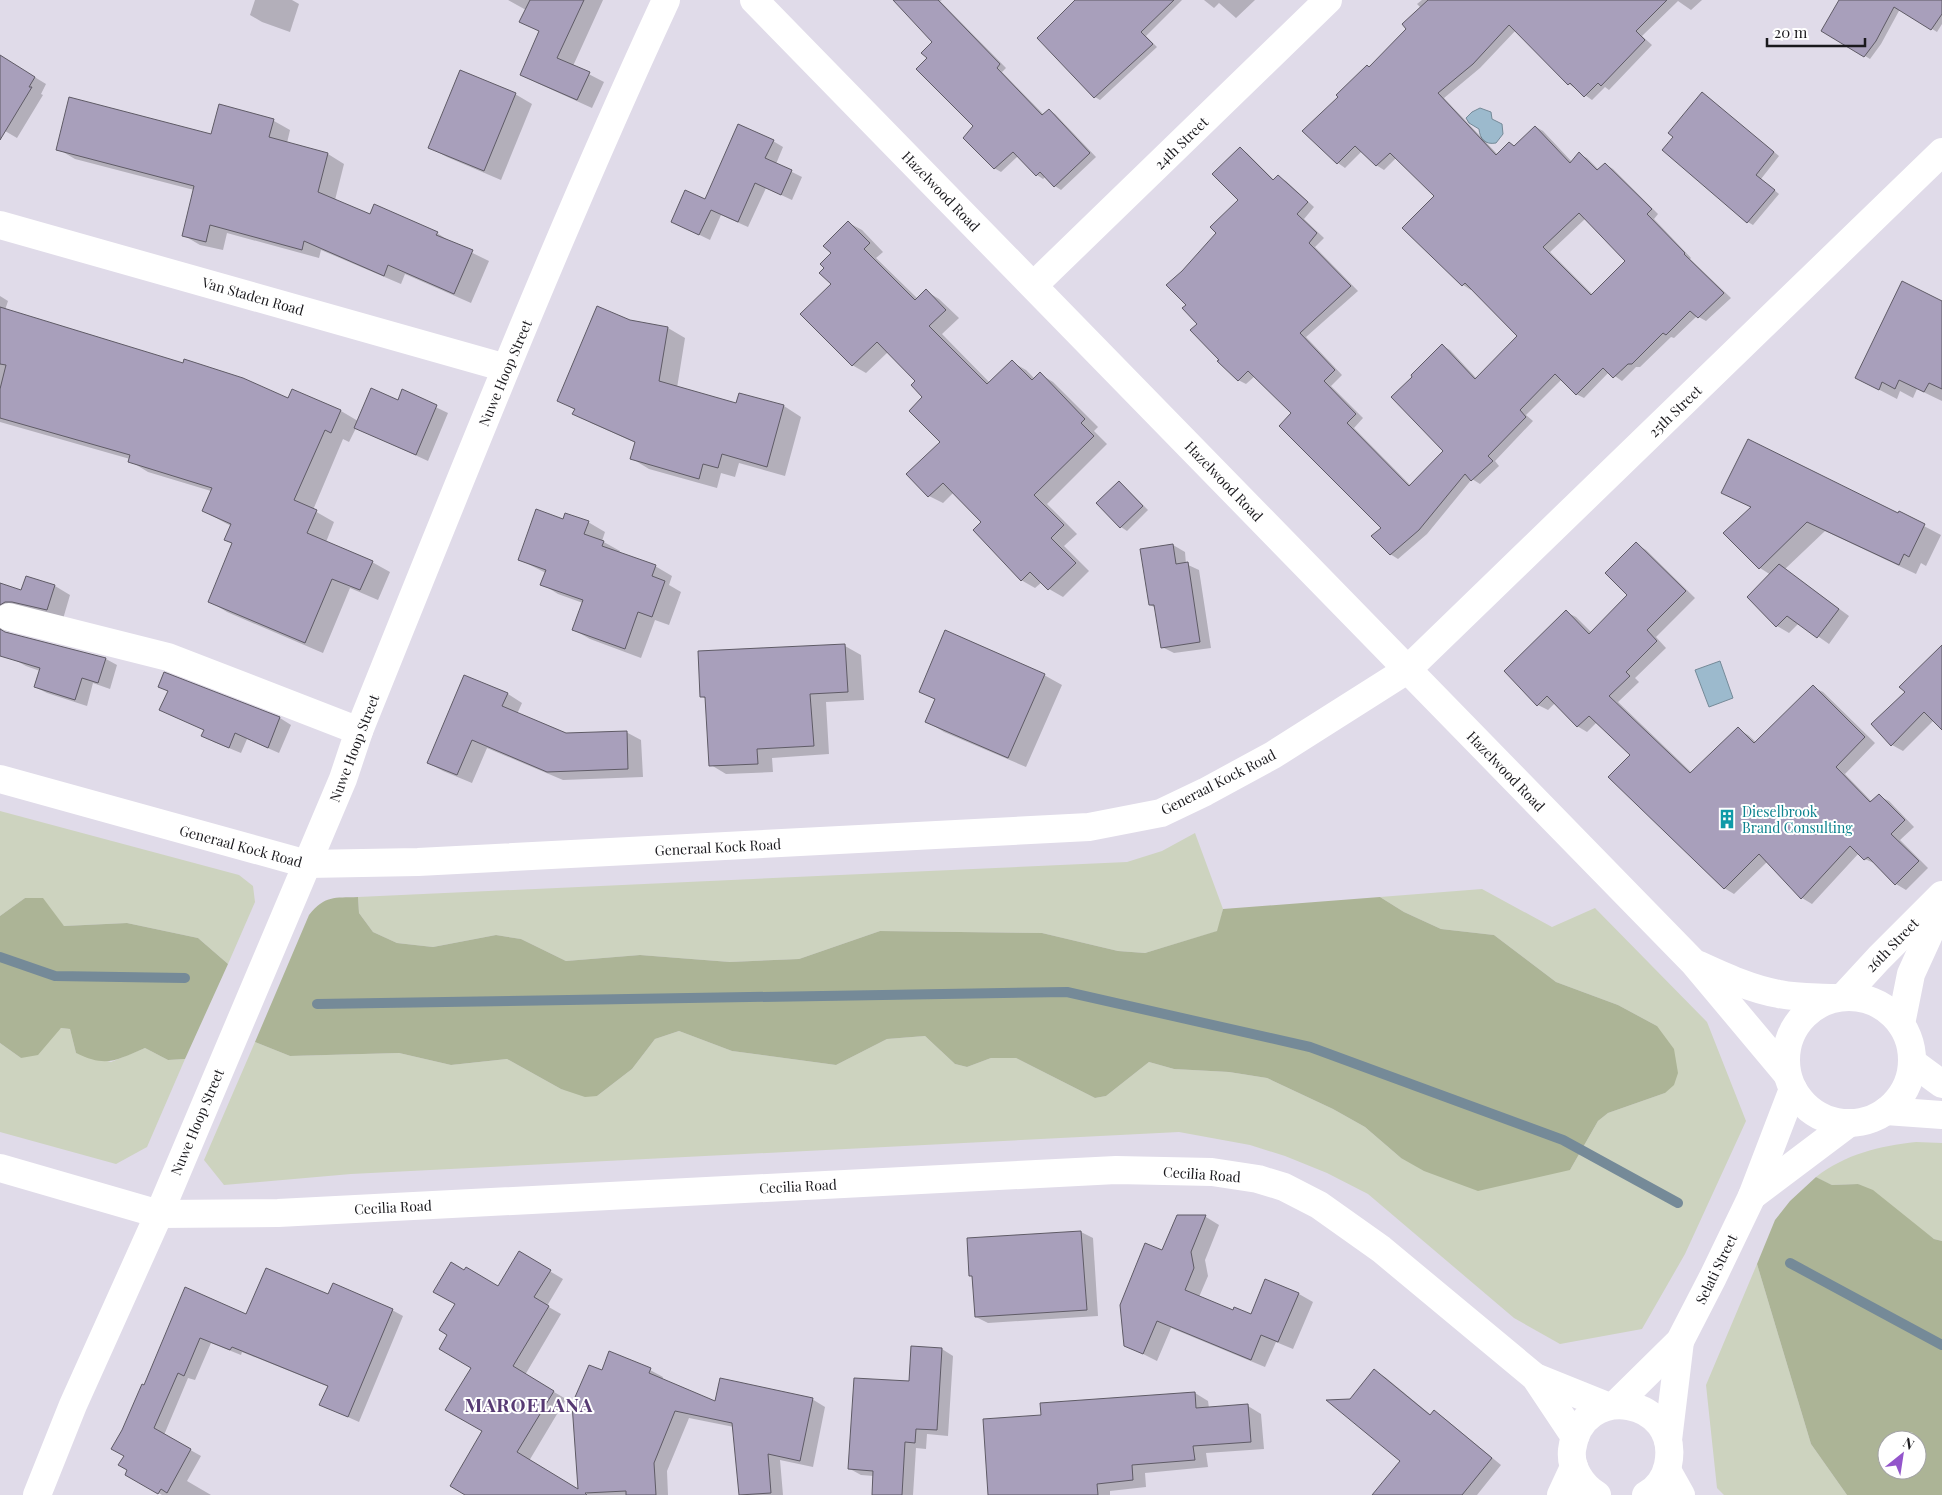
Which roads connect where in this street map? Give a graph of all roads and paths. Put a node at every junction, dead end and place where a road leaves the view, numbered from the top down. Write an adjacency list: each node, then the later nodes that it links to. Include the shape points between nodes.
1 (666, 0): 7 (street, Nuwe Hoop Street)
2 (754, 0): 6 (street, Hazelwood Road)
3 (1328, 0): 6 (street, 24th Street)
4 (1942, 152): 9 (street, 25th Street)
5 (0, 225): 7 (street, Van Staden Road)
6 (1034, 285): 9 (street, Hazelwood Road)
7 (506, 368): 10 (street, Nuwe Hoop Street)
8 (9, 617): 10 (street, via 168,657)
9 (1407, 670): 12 (street, Generaal Kock Road, via 1273,755 1205,792 1161,813 1089,827 418,862); 15 (street, Hazelwood Road)
10 (359, 732): 12 (street, Nuwe Hoop Street)
11 (0, 779): 12 (street, Generaal Kock Road)
12 (307, 864): 26 (street, Nuwe Hoop Street)
13 (1942, 895): 16 (street, 26th Street)
14 (1942, 906): 17 (street, 26th Street, via 1911,974)
15 (1694, 962): 16 (street, Hazelwood Road, via 1751,987 1777,994); 19 (street, Hazelwood Road)
16 (1838, 997): 17 (street, via 1865,999 1886,1008); 19 (street, via 1818,1004 1795,1026 1785,1057)
17 (1901, 1024): 18 (street, via 1910,1042)
18 (1912, 1062): 20 (street); 21 (street, via 1908,1081 1899,1098)
19 (1790, 1081): 23 (street, via 1803,1103 1816,1114 1832,1121); 25 (street, Selati Street)
20 (1942, 1084)
21 (1886, 1111): 22 (street); 23 (street, via 1868,1120)
22 (1942, 1115)
23 (1849, 1123): 25 (street, Selati Street)
24 (0, 1168): 26 (street, Cecilia Road)
25 (1747, 1205): 27 (street, Selati Street)
26 (159, 1214): 28 (street, Cecilia Road, via 278,1213 1116,1170 1212,1172 1258,1178 1318,1205 1381,1249); 34 (street, Nuwe Hoop Street)
27 (1680, 1341): 29 (street, Selati Street); 31 (street, Selati Street)
28 (1535, 1377): 29 (street, Cecilia Road); 30 (street, Cecilia Road)
29 (1611, 1406): 30 (street, Selati Street, via 1592,1413); 31 (street, Cecilia Road, via 1632,1406 1648,1412 1660,1424)
30 (1575, 1437): 32 (street)
31 (1668, 1440): 33 (street, Selati Street)
32 (1574, 1467): 35 (street); 36 (street, via 1580,1481)
33 (1667, 1470): 37 (street, via 1660,1484); 38 (street)
34 (37, 1495)
35 (1561, 1495)
36 (1596, 1495)
37 (1646, 1495)
38 (1681, 1495)

